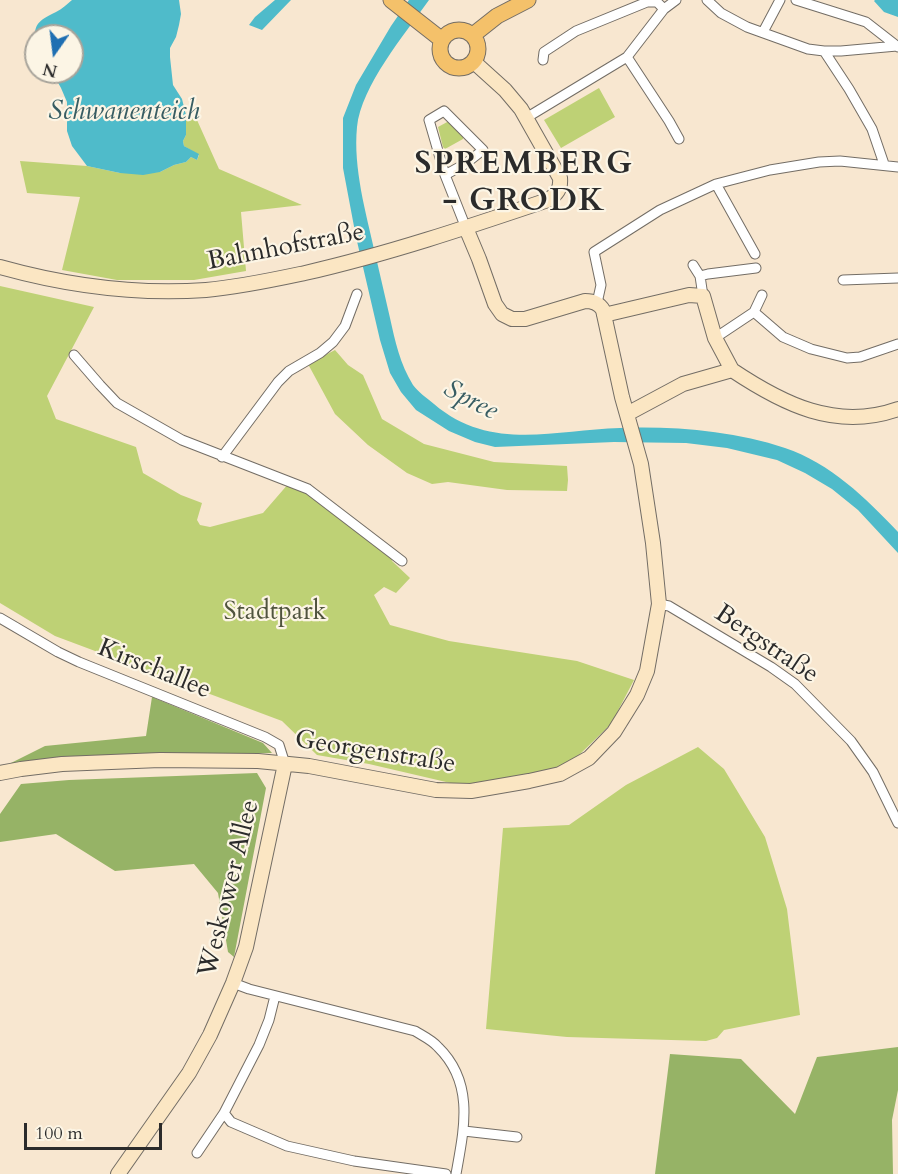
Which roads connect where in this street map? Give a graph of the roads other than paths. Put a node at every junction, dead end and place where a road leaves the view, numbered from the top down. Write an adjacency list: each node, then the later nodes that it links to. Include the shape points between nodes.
1 (528, 0): 9 (main road, via 497,16)
2 (676, 0): 7 (street)
3 (707, 0): 8 (street, via 721,13)
4 (780, 0): 8 (street)
5 (796, 0): 11 (street, via 867,22)
6 (392, 1): 10 (main road)
7 (664, 9): 13 (street); 14 (street, via 657,2 647,2 576,31 544,52)
8 (763, 32): 12 (street)
9 (473, 35): 10 (main road, via 456,29); 15 (main road, via 479,51)
10 (442, 39): 15 (main road, via 440,52 451,67 464,68)
11 (897, 46): 12 (street)
12 (824, 51): 18 (street, via 872,129)
13 (627, 57): 16 (street); 17 (street)
14 (543, 60)
15 (474, 62): 16 (main road, via 505,90)
16 (526, 118): 22 (main road, Bahnhofstraße, via 559,185 548,200)
17 (679, 139)
18 (884, 164): 19 (street); 21 (street, via 819,162)
19 (898, 167)
20 (445, 175): 20 (street, via 483,150 444,111 429,120); 22 (street)
21 (716, 184): 23 (street); 33 (street, via 660,210 594,252)
22 (466, 228): 25 (main road, Bahnhofstraße, via 335,266 207,290 86,286); 33 (main road, via 502,314 525,319 592,301)
23 (755, 254)
24 (693, 265): 27 (street)
25 (0, 267)
26 (756, 268): 27 (street)
27 (700, 276): 32 (street)
28 (898, 278): 29 (street)
29 (843, 280)
30 (357, 294): 41 (street, via 345,326 333,342 284,376)
31 (762, 295): 34 (street)
32 (703, 296): 33 (main road); 35 (main road)
33 (601, 309): 40 (main road, Georgenstraße)
34 (754, 312): 35 (street); 36 (street, via 783,337 846,358)
35 (715, 338): 38 (main road)
36 (898, 344)
37 (74, 355): 41 (street, via 117,403 182,440)
38 (732, 370): 39 (main road, via 790,402 826,415 854,418); 40 (main road, via 683,384)
39 (898, 409)
40 (628, 418): 43 (main road, Georgenstraße, via 641,464)
41 (222, 457): 42 (street, via 308,489)
42 (402, 561)
43 (659, 604): 45 (main road, Georgenstraße, via 647,671 638,694 614,732 589,758 560,774 471,791 436,790); 47 (street, Bergstraße, via 669,606 795,684 851,741 873,772)
44 (0, 618): 45 (street, Kirschallee, via 79,662 265,737 279,745)
45 (285, 764): 46 (main road, Georgenstraße, via 160,760 62,764); 48 (main road, Weskower Allee, via 246,947)
46 (0, 773)
47 (898, 823)
48 (233, 983): 49 (street); 54 (main road, Weskower Allee, via 189,1073)
49 (275, 996): 50 (street, via 259,1045); 51 (street, via 415,1031 438,1046 457,1070 464,1097)
50 (224, 1113): 53 (street); 55 (street, via 231,1122 287,1146 354,1161)
51 (464, 1131): 52 (street); 56 (street)
52 (517, 1137)
53 (197, 1153)
54 (117, 1174)
55 (446, 1174)
56 (456, 1174)

